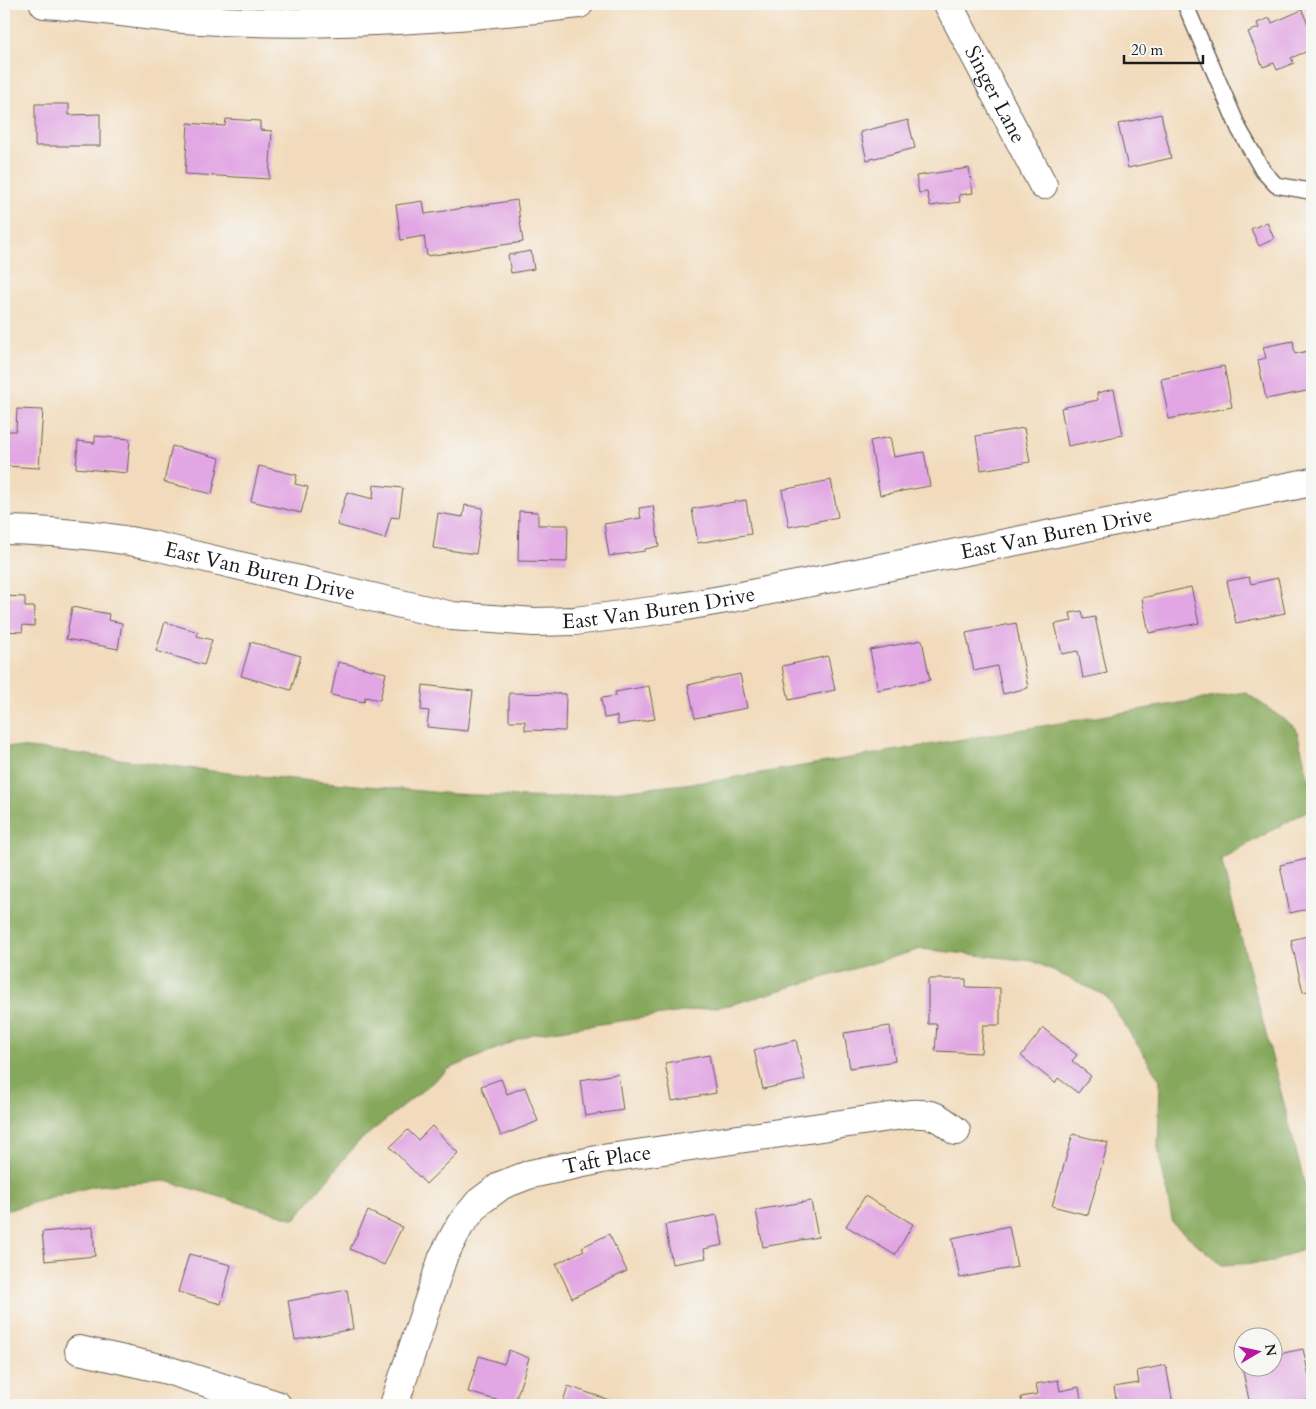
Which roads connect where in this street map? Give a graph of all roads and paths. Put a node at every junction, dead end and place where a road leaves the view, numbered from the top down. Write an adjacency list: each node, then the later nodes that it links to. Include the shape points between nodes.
1 (44, 4): 2 (street, via 186,19 304,22 426,19)
2 (579, 4)
3 (948, 4): 5 (street, Singer Lane)
4 (1185, 4): 6 (lane, via 1239,129 1263,171 1276,185)
5 (1043, 185)
6 (1312, 193)
7 (1312, 482): 8 (street, East Van Buren Drive, via 718,600 575,621 534,622 452,616 112,537)
8 (4, 530)
9 (956, 1131): 12 (street, Taft Place, via 929,1114 910,1114 602,1159 531,1174 502,1185 480,1202 460,1225 442,1257)
10 (79, 1350): 11 (street, via 164,1369)
11 (277, 1405)
12 (394, 1405)

